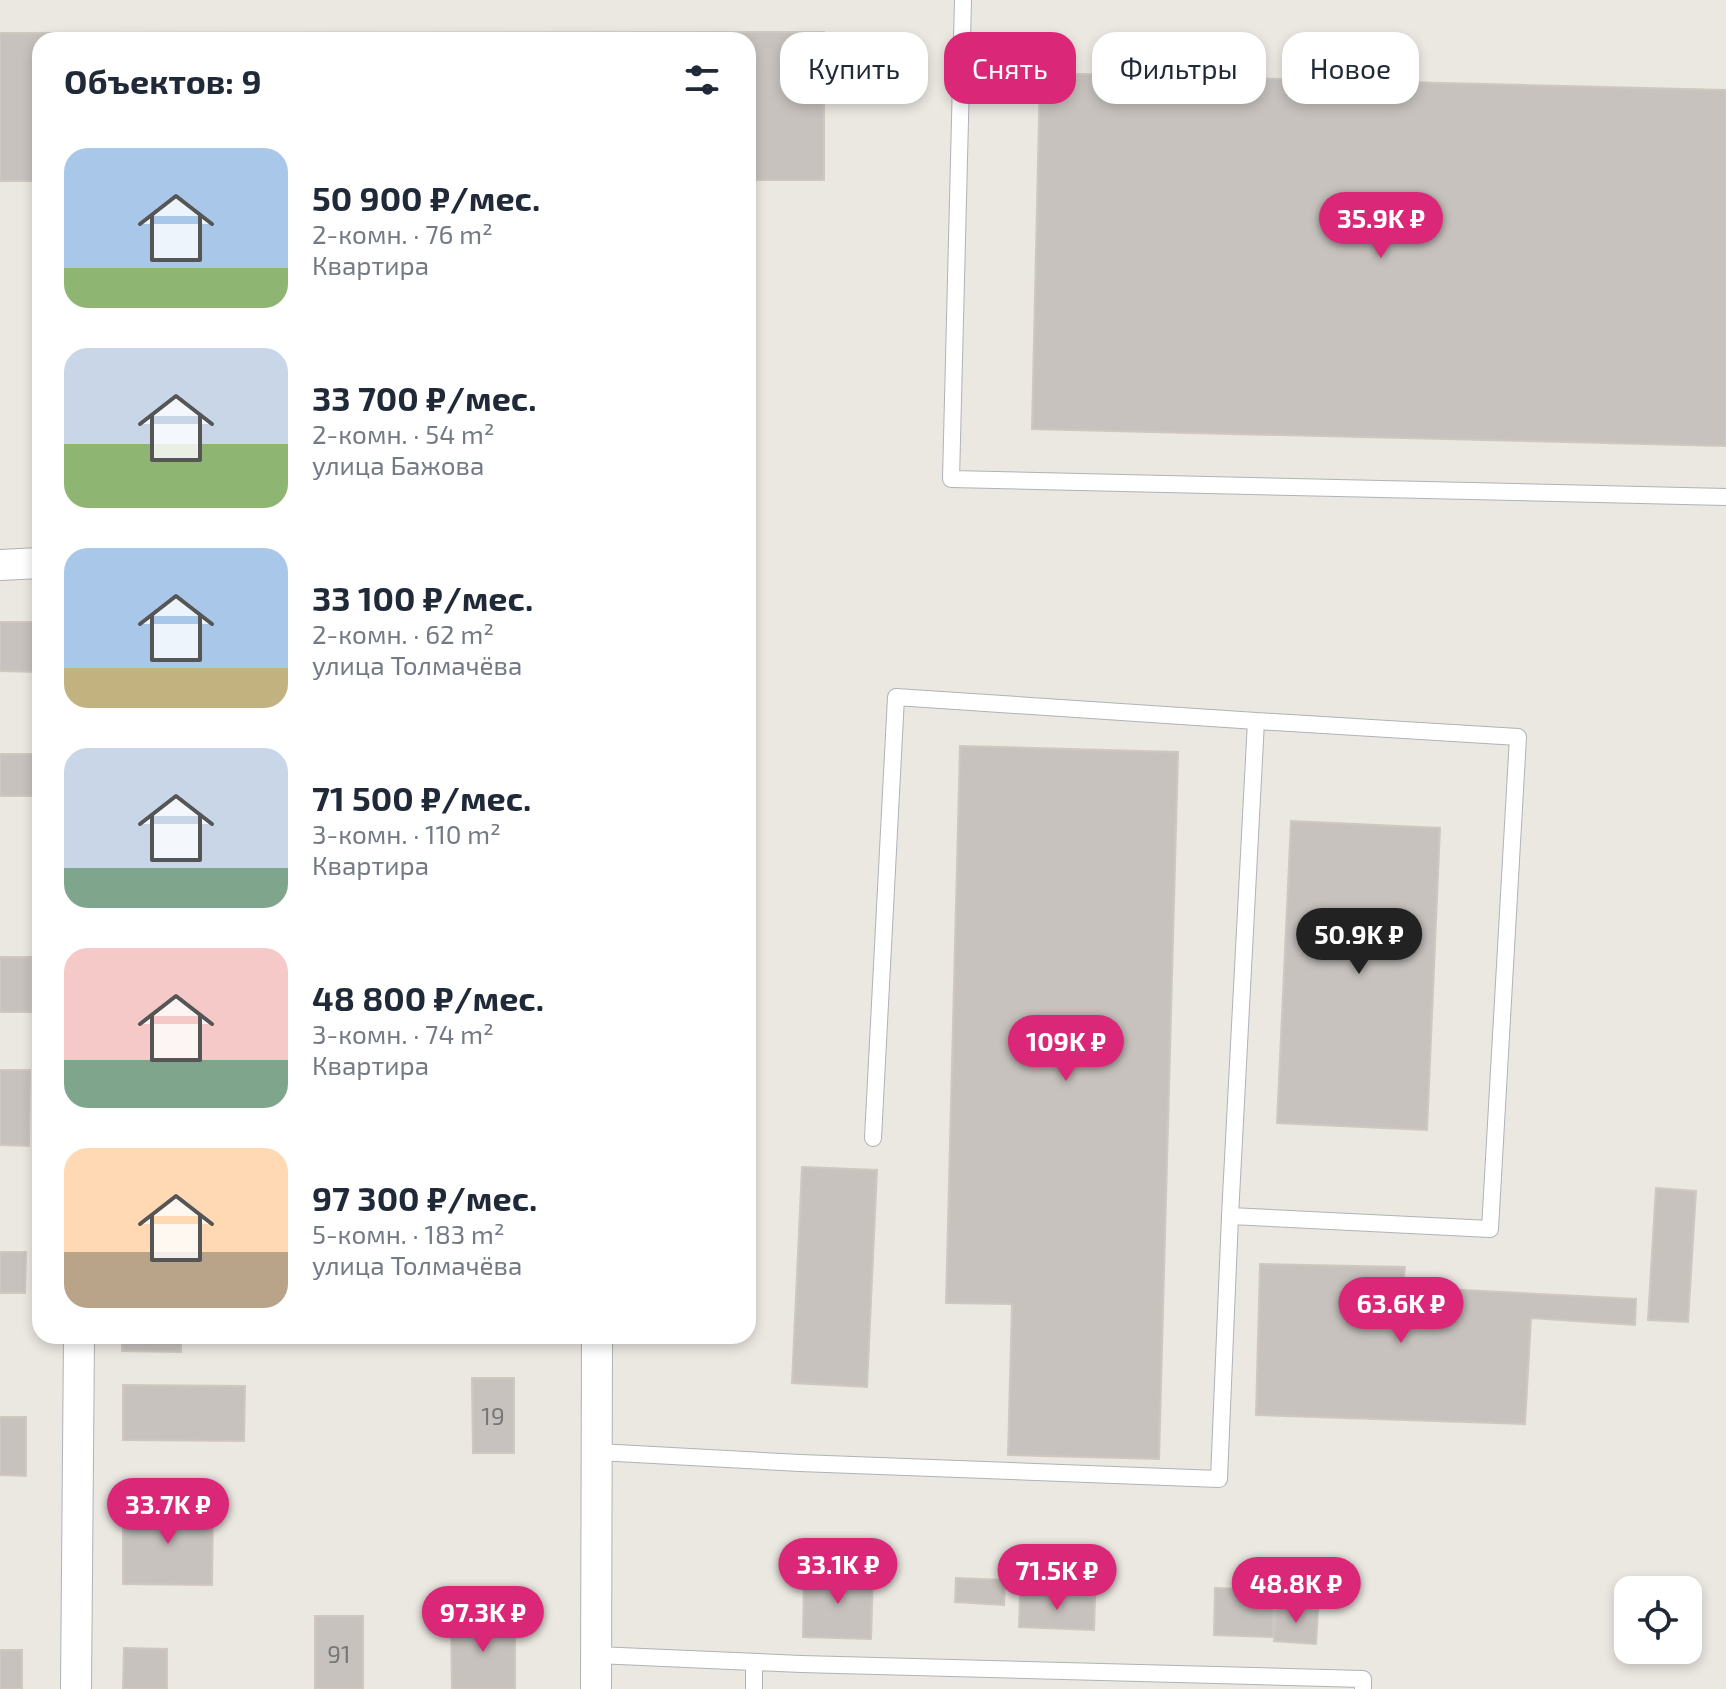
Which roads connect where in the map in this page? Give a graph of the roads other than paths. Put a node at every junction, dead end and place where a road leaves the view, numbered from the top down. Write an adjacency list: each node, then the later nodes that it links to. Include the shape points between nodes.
1 (963, 0): 2 (lane, via 951,479)
2 (1726, 497)
3 (32, 563): 4 (street)
4 (0, 565)
5 (1256, 721): 6 (lane, via 896,697); 7 (lane); 7 (lane, via 1518,737 1490,1229)
6 (873, 1138)
7 (1230, 1216): 10 (lane, via 1219,1479)
8 (79, 1344): 13 (street)
9 (597, 1344): 10 (street)
10 (598, 1452): 11 (street)
11 (597, 1655): 12 (lane); 14 (street)
12 (754, 1662): 15 (lane); 16 (lane, via 1363,1679)
13 (76, 1689)
14 (596, 1689)
15 (754, 1689)
16 (1363, 1689)

